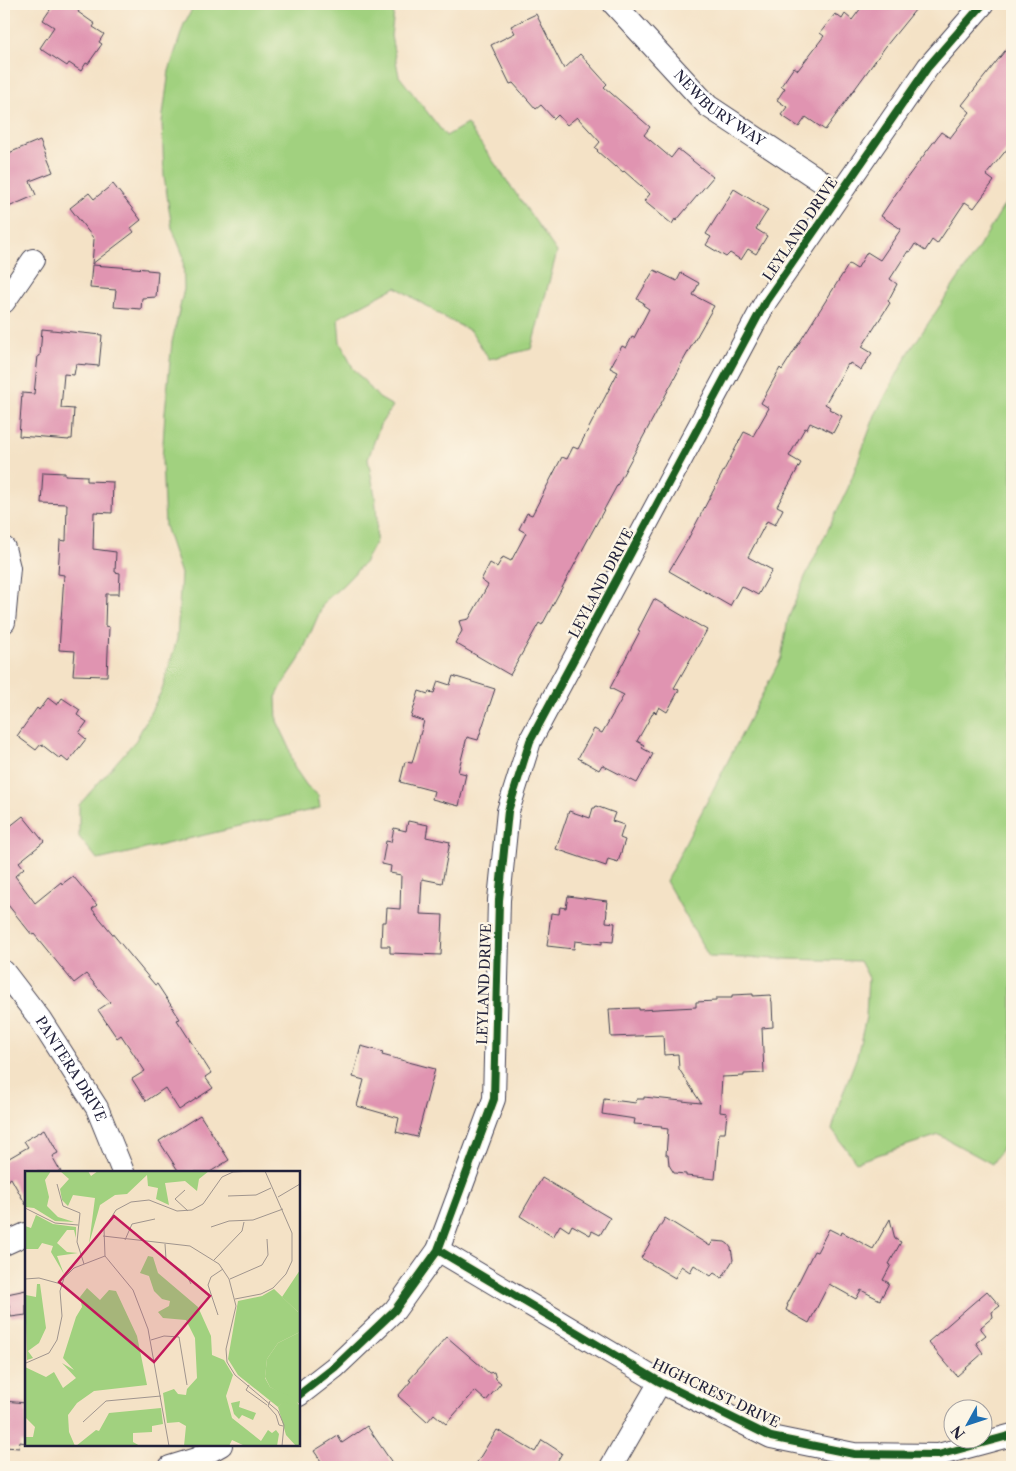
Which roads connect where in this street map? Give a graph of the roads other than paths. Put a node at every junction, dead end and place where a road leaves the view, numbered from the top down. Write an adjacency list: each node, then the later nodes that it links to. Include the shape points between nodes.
1 (614, 4): 3 (street, NEWBURY WAY, via 708,106)
2 (983, 4): 3 (street, LEYLAND DRIVE, via 928,68)
3 (840, 193): 12 (street, LEYLAND DRIVE, via 766,301 530,741 508,811 500,890 494,1099)
4 (33, 260): 5 (street)
5 (4, 302)
6 (4, 548): 7 (street, via 9,568)
7 (4, 622)
8 (4, 972): 9 (street, PANTERA DRIVE, via 40,1019 97,1108)
9 (123, 1171)
10 (25, 1234): 11 (street)
11 (4, 1244)
12 (438, 1250): 13 (street, HIGHCREST DRIVE); 14 (street, LEYLAND DRIVE, via 395,1310 335,1367)
13 (660, 1382): 15 (street, HIGHCREST DRIVE, via 772,1437 854,1454 938,1455); 18 (street)
14 (300, 1394)
15 (1012, 1435)
16 (219, 1446): 17 (street, via 196,1459)
17 (170, 1467)
18 (611, 1467)

